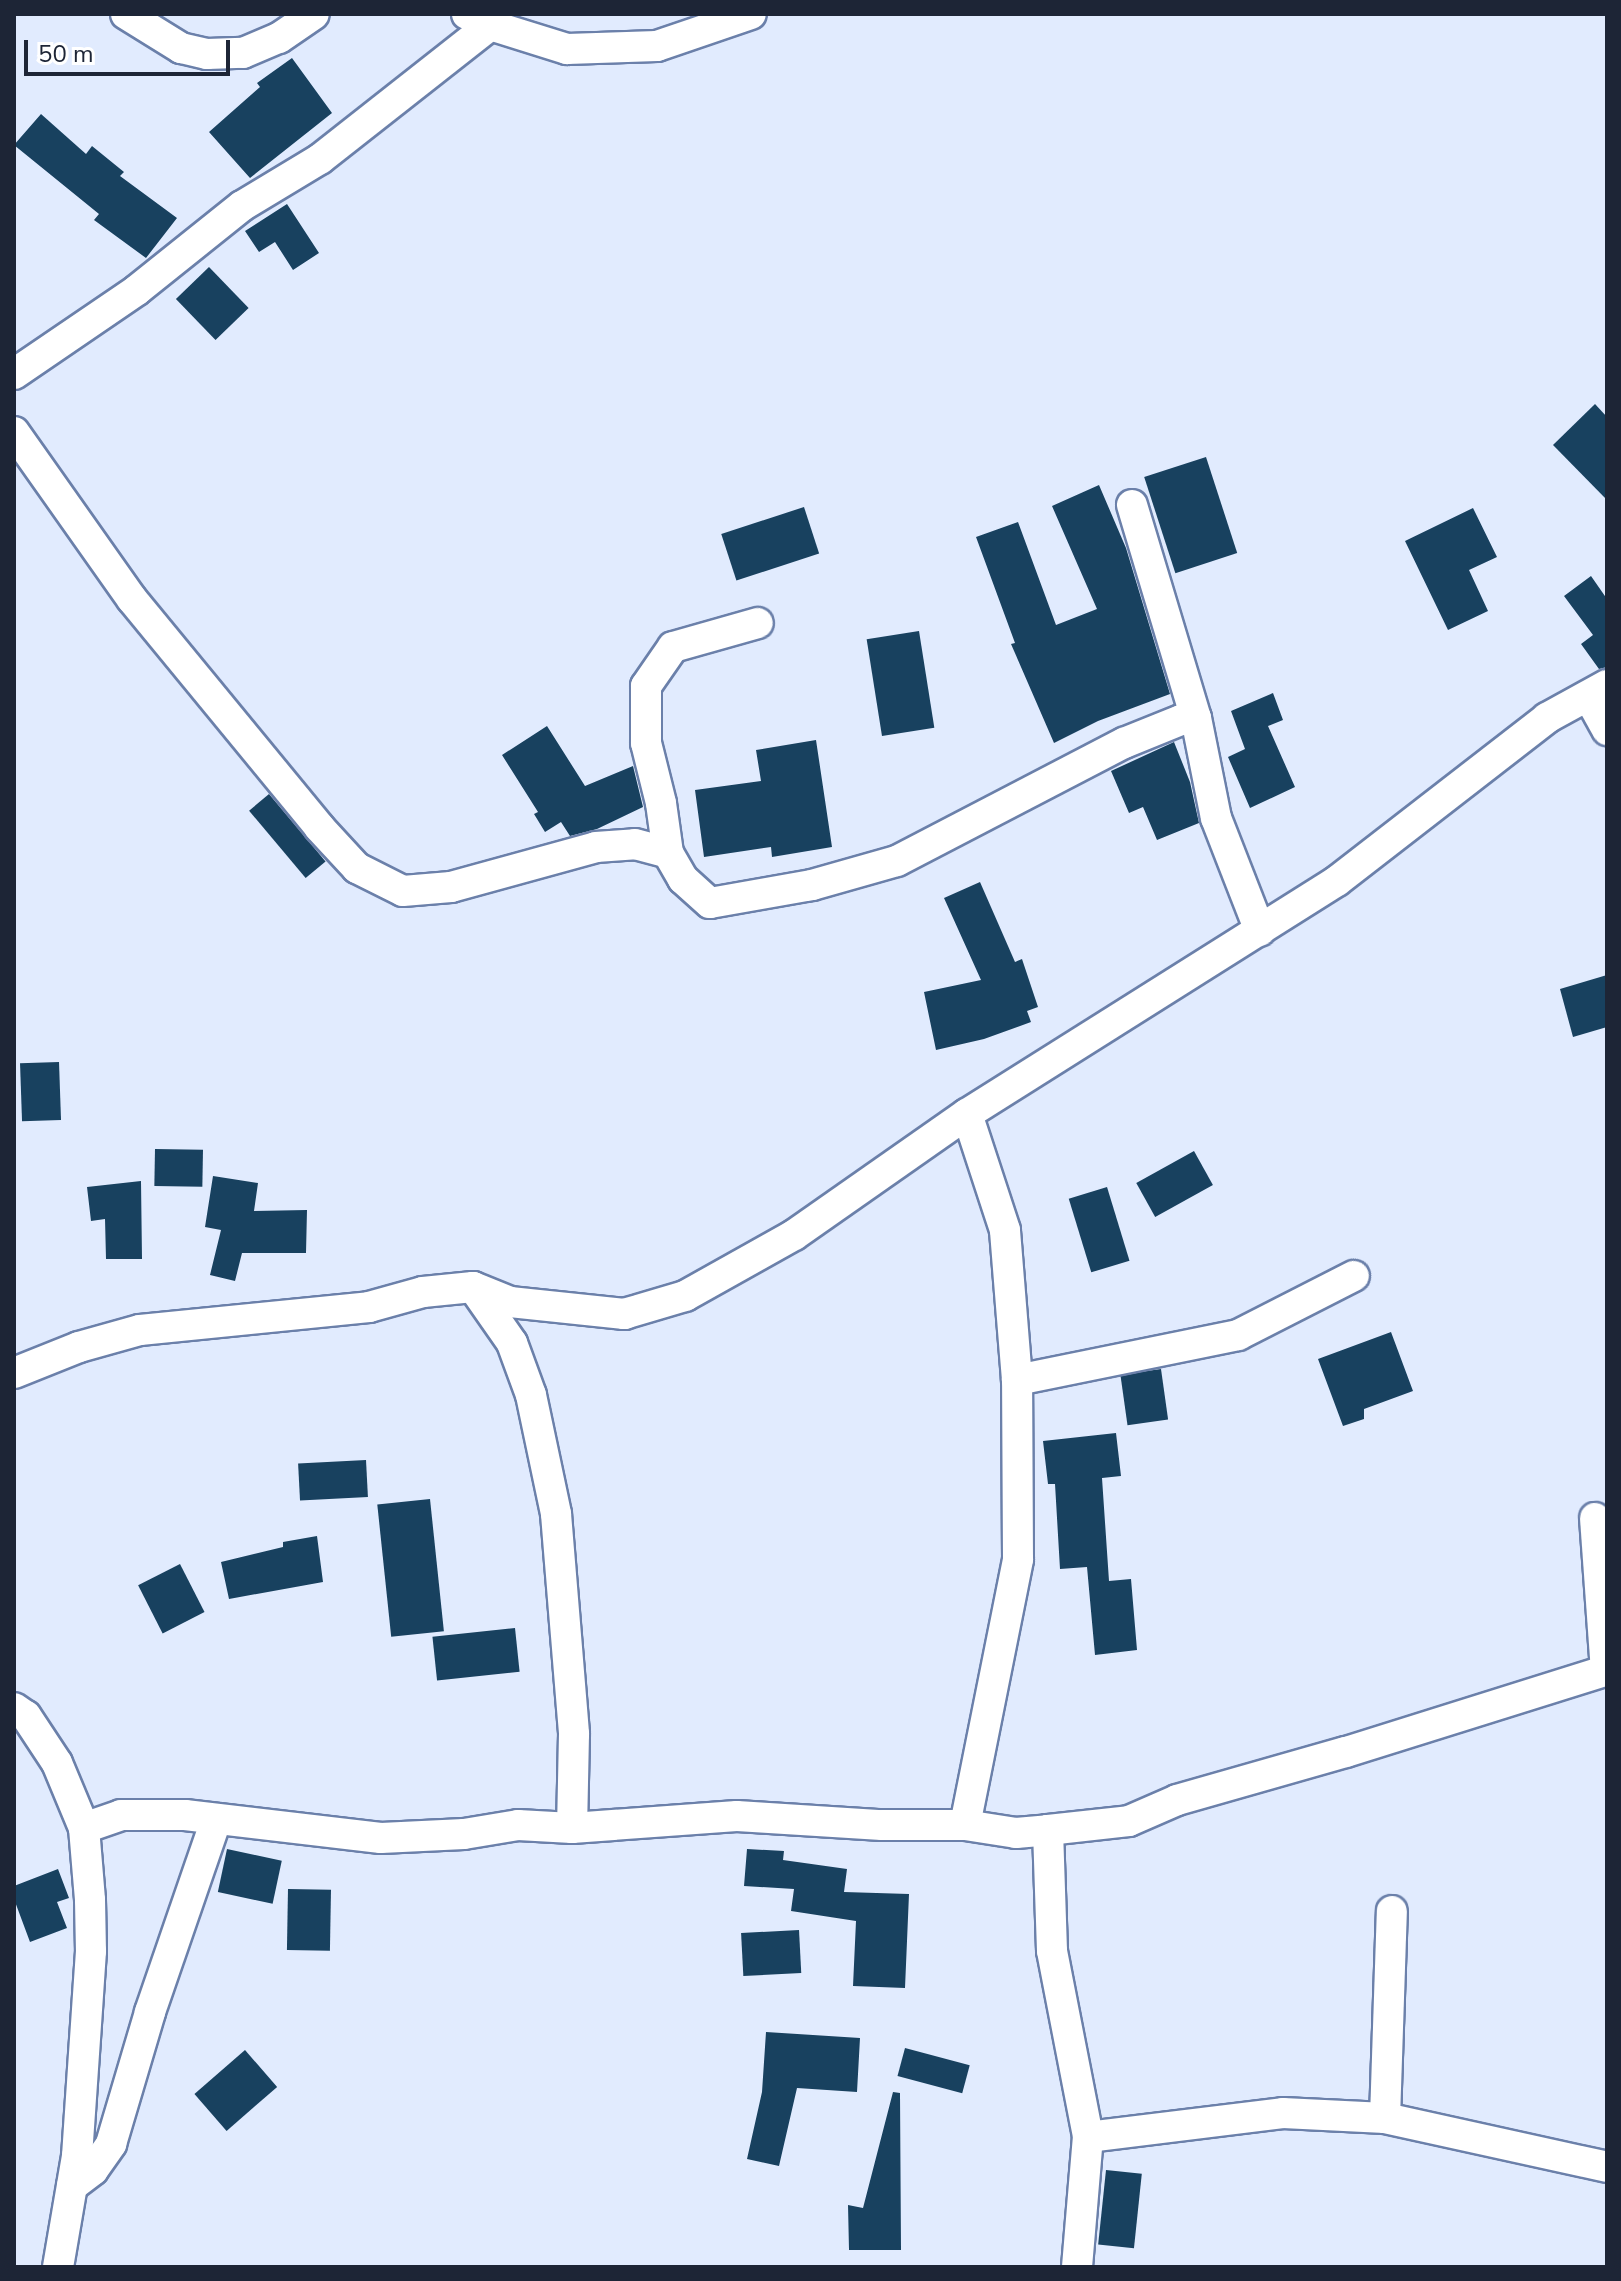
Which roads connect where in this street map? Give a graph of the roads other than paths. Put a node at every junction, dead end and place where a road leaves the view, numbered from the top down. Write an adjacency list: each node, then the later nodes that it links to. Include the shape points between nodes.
1 (126, 14): 2 (street, via 181,48 207,54 243,53 279,38)
2 (314, 14)
3 (751, 14): 4 (street, via 657,46 567,49)
4 (478, 20): 5 (street, via 320,159 242,206 137,290)
5 (14, 374)
6 (14, 432): 12 (street, via 132,599 357,868 403,891 451,887 596,847 635,844)
7 (1132, 505): 10 (street)
8 (758, 623): 12 (street, via 673,647 646,686 646,743)
9 (1598, 691): 11 (street); 13 (street, via 1547,718 1337,881)
10 (1196, 718): 12 (street, via 1124,743 897,861 812,885 710,903 683,879); 13 (street, via 1216,818)
11 (1607, 730)
12 (668, 853)
13 (1260, 931): 14 (street)
14 (967, 1114): 16 (street, via 794,1235 685,1296 624,1314 510,1302); 18 (street, via 1005,1230)
15 (1354, 1276): 18 (street, via 1238,1335)
16 (473, 1287): 17 (street, via 423,1292 369,1307 140,1330); 25 (street, via 512,1343 556,1514 574,1734)
17 (14, 1373)
18 (1017, 1380): 23 (street, via 1018,1559)
19 (1595, 1518): 20 (street)
20 (1606, 1670): 26 (street, via 1177,1800 1129,1821)
21 (14, 1708): 24 (street, via 26,1716 57,1763)
22 (216, 1820): 24 (street, via 121,1815); 25 (street, via 381,1838 518,1825); 31 (street, via 111,2144 93,2170)
23 (965, 1825): 25 (street, via 737,1816); 26 (street, via 1016,1833)
24 (84, 1828): 31 (street, via 91,1951)
25 (572, 1828)
26 (1048, 1830): 29 (street, via 1052,1951)
27 (1392, 1911): 28 (street)
28 (1385, 2118): 29 (street, via 1283,2113); 30 (street)
29 (1088, 2137): 33 (street)
30 (1607, 2167)
31 (72, 2186): 32 (street)
32 (58, 2267)
33 (1077, 2267)

